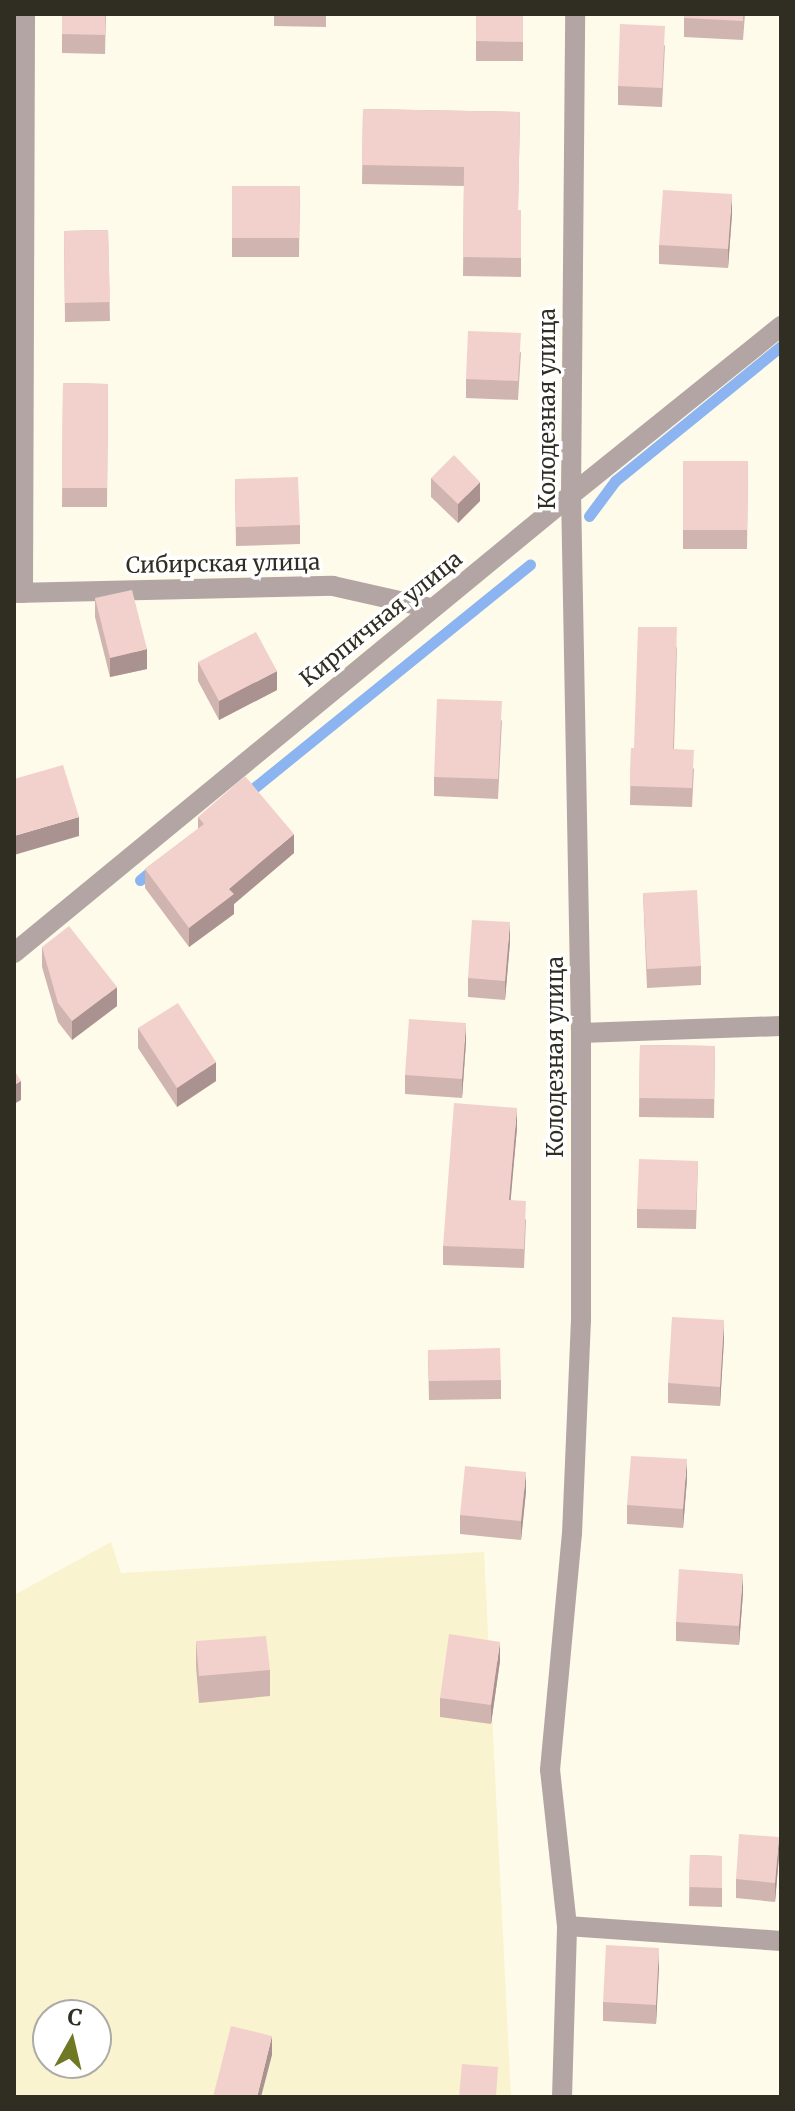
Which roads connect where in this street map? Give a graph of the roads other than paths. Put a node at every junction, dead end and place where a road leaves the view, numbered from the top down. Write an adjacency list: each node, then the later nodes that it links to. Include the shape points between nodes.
1 (25, 14): 5 (street)
2 (575, 14): 4 (street, Колодезная улица)
3 (781, 326): 4 (street, Кирпичная улица)
4 (571, 495): 6 (street, Кирпичная улица); 9 (street, Колодезная улица)
5 (19, 593): 6 (street, Сибирская улица, via 333,586)
6 (431, 608): 7 (street, Кирпичная улица)
7 (14, 953)
8 (781, 1026): 9 (street)
9 (581, 1033): 10 (street, Колодезная улица, via 581,1336 572,1534 550,1770)
10 (567, 1926): 11 (street); 12 (street, Колодезная улица)
11 (781, 1941)
12 (562, 2097)

